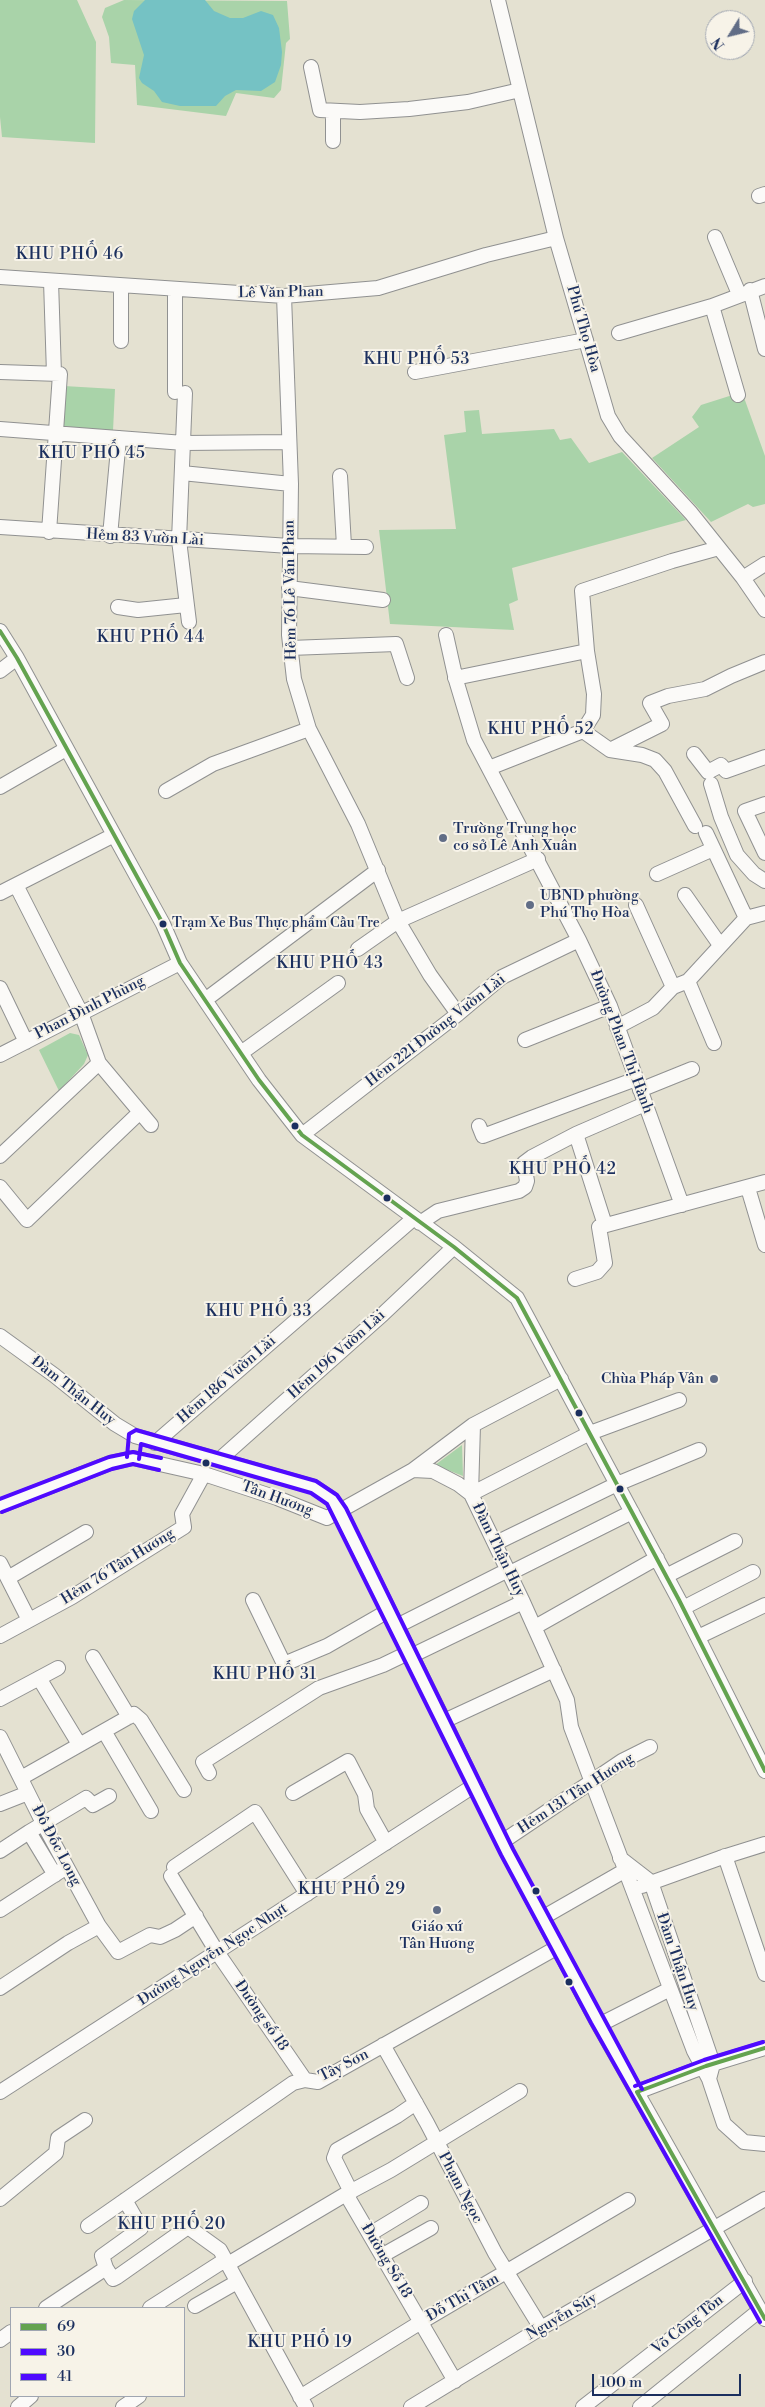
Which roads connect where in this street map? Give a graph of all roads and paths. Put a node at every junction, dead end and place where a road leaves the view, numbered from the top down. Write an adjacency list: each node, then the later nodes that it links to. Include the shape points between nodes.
1 (498, 0): 3 (street, Phú Thọ Hòa)
2 (311, 67): 4 (street, via 320,110)
3 (520, 90): 4 (street, via 439,106); 7 (street, Phú Thọ Hòa)
4 (333, 111): 5 (street)
5 (333, 141)
6 (715, 237): 13 (street)
7 (556, 238): 14 (street, Lê Văn Phan, via 378,288); 17 (street, Phú Thọ Hòa)
8 (0, 277): 9 (street, Lê Văn Phan)
9 (52, 281): 11 (street, Lê Văn Phan); 22 (street)
10 (765, 286): 13 (street)
11 (121, 287): 12 (street, Lê Văn Phan); 18 (street)
12 (175, 290): 14 (street, Lê Văn Phan); 28 (street)
13 (744, 292): 15 (street); 19 (street)
14 (284, 296): 27 (street, Hẻm 76 Lê Văn Phan)
15 (712, 306): 16 (street); 23 (street)
16 (619, 333)
17 (586, 340): 21 (street); 39 (street, Phú Thọ Hòa, via 608,416 617,432)
18 (121, 341)
19 (765, 349)
20 (0, 372): 22 (street)
21 (415, 372)
22 (56, 378): 25 (street)
23 (738, 395)
24 (0, 428): 25 (street)
25 (56, 433): 26 (street); 33 (street)
26 (119, 438): 28 (street); 34 (street)
27 (289, 442): 28 (street); 31 (street, Hẻm 76 Lê Văn Phan)
28 (184, 444): 29 (street)
29 (182, 473): 31 (street); 35 (street)
30 (340, 476): 37 (street)
31 (291, 484): 36 (street, Hẻm 76 Lê Văn Phan)
32 (0, 528): 33 (street, Hẻm 83 Vườn Lài)
33 (49, 532): 34 (street, Hẻm 83 Vườn Lài)
34 (110, 536): 35 (street, Hẻm 83 Vườn Lài)
35 (179, 540): 36 (street, Hẻm 83 Vườn Lài); 44 (street)
36 (290, 546): 37 (street, Hẻm 83 Vườn Lài); 42 (street, Hẻm 76 Lê Văn Phan)
37 (344, 546): 38 (street, Hẻm 83 Vườn Lài)
38 (366, 546)
39 (719, 548): 41 (street, Phú Thọ Hòa); 51 (street, via 672,560 582,591)
40 (765, 564): 41 (street)
41 (743, 578): 46 (street, Phú Thọ Hòa)
42 (289, 588): 43 (street); 50 (street, Hẻm 76 Lê Văn Phan)
43 (383, 600)
44 (186, 605): 45 (street, via 138,610); 47 (street)
45 (118, 608)
46 (765, 610)
47 (189, 622)
48 (0, 631): 52 (street)
49 (446, 635): 56 (street, Đường Phan Thị Hành)
50 (290, 648): 55 (street, via 396,644); 57 (street, Hẻm 76 Lê Văn Phan, via 294,679)
51 (587, 650): 56 (street); 58 (street, via 594,694 593,715)
52 (17, 658): 54 (street); 59 (street)
53 (765, 662): 60 (street, via 705,690 668,696 650,704 662,724)
54 (0, 671)
55 (407, 678)
56 (455, 678): 63 (street, Đường Phan Thị Hành, via 474,740)
57 (309, 729): 66 (street, via 214,764); 72 (street, Hẻm 76 Lê Văn Phan)
58 (583, 731): 60 (street); 63 (street)
59 (66, 749): 65 (street); 68 (street)
60 (610, 750): 69 (street, via 655,760 665,770)
61 (694, 754): 62 (street, via 708,772 721,765 726,771)
62 (765, 757)
63 (489, 768): 71 (street, Đường Phan Thị Hành)
64 (711, 784): 74 (street, via 737,855)
65 (0, 787)
66 (166, 791)
67 (765, 804): 70 (street, via 745,811)
68 (114, 834): 75 (street); 85 (street, via 163,924)
69 (713, 849): 73 (street); 80 (street)
70 (765, 853)
71 (538, 859): 81 (street); 82 (street, Đường Phan Thị Hành)
72 (378, 870): 81 (street, Hẻm 76 Lê Văn Phan); 90 (street)
73 (657, 874)
74 (765, 881)
75 (16, 885): 76 (street); 92 (street)
76 (0, 893)
77 (685, 895): 83 (street)
78 (636, 905): 88 (street)
79 (765, 913): 80 (street)
80 (746, 918): 83 (street)
81 (398, 921): 84 (street); 93 (street, Hẻm 76 Lê Văn Phan)
82 (580, 940): 91 (street, Đường Phan Thị Hành); 93 (street, Hẻm 221 Đường Vườn Lài, via 502,977)
83 (720, 945): 86 (street)
84 (358, 950)
85 (180, 963): 90 (street); 92 (street, Phan Đình Phùng)
86 (688, 982): 88 (street); 97 (street)
87 (338, 983): 98 (street)
88 (673, 986): 94 (street, via 653,1008)
89 (0, 988): 96 (street)
90 (205, 1000): 98 (street)
91 (610, 1006): 94 (street, Đường Phan Thị Hành); 95 (street)
92 (81, 1013): 96 (street, Phan Đình Phùng); 100 (street)
93 (458, 1014): 108 (street, Hẻm 221 Đường Vườn Lài)
94 (617, 1027): 102 (street, Đường Phan Thị Hành)
95 (525, 1040)
96 (26, 1042): 99 (street, Phan Đình Phùng)
97 (714, 1043)
98 (241, 1053): 108 (street)
99 (0, 1055)
100 (99, 1063): 104 (street); 109 (street)
101 (692, 1069): 102 (street)
102 (638, 1084): 103 (street, Đường Phan Thị Hành); 106 (street, via 483,1136)
103 (645, 1104): 107 (street); 112 (street, Đường Phan Thị Hành)
104 (140, 1113): 105 (street); 111 (street, via 27,1220)
105 (151, 1125)
106 (479, 1126)
107 (576, 1134): 113 (street, Hẻm 186 Vườn Lài, via 524,1163 527,1182 519,1191 438,1211); 114 (street)
108 (302, 1136): 113 (street)
109 (0, 1156)
110 (757, 1185): 112 (street); 115 (street)
111 (0, 1187)
112 (682, 1205): 114 (street)
113 (416, 1221): 116 (street); 124 (street, Hẻm 186 Vườn Lài)
114 (605, 1225): 117 (street, via 599,1227 605,1263 597,1272)
115 (765, 1245)
116 (454, 1247): 119 (street, via 517,1298); 127 (street, Hẻm 196 Vườn Lài)
117 (575, 1278)
118 (0, 1336): 123 (street, Đàm Thận Huy, via 115,1424)
119 (561, 1379): 121 (street); 122 (street)
120 (679, 1400): 122 (street)
121 (473, 1425): 128 (street); 131 (street)
122 (590, 1433): 130 (street); 131 (street)
123 (136, 1436): 124 (street, Đàm Thận Huy); 126 (street)
124 (155, 1443): 127 (street, Đàm Thận Huy)
125 (699, 1450): 130 (street)
126 (133, 1458): 129 (street, Tân Hương); 132 (street, Tân Hương, via 110,1463)
127 (219, 1460): 133 (street, Đàm Thận Huy, via 314,1487 332,1499)
128 (413, 1470): 131 (street, Đàm Thận Huy, via 432,1471); 133 (street)
129 (204, 1474): 133 (street, Tân Hương, via 327,1518); 149 (street, Hẻm 76 Tân Hương, via 182,1514 184,1527)
130 (617, 1484): 134 (street); 137 (street)
131 (471, 1494): 137 (street, Đàm Thận Huy)
132 (0, 1506)
133 (340, 1511): 148 (street)
134 (632, 1512): 138 (street); 140 (street)
135 (86, 1532): 143 (street)
136 (735, 1541): 142 (street)
137 (496, 1543): 140 (street, Đàm Thận Huy)
138 (657, 1558): 142 (street); 151 (street)
139 (0, 1563): 143 (street)
140 (509, 1572): 145 (street, Đàm Thận Huy); 150 (street)
141 (753, 1572): 147 (street)
142 (666, 1576): 147 (street)
143 (8, 1578): 149 (street)
144 (253, 1600): 148 (street, via 284,1664 327,1646)
145 (524, 1602): 151 (street, Đàm Thận Huy); 154 (street)
146 (765, 1604): 153 (street)
147 (683, 1608): 153 (street)
148 (388, 1612): 150 (street)
149 (29, 1620): 152 (street, Hẻm 76 Tân Hương)
150 (397, 1626): 154 (street)
151 (535, 1627): 157 (street, Đàm Thận Huy)
152 (0, 1636)
153 (698, 1637): 166 (street)
154 (410, 1654): 161 (street); 167 (street, via 319,1688 203,1762)
155 (93, 1657): 160 (street)
156 (58, 1668): 158 (street)
157 (554, 1670): 161 (street); 169 (street, Đàm Thận Huy, via 567,1700 571,1727)
158 (39, 1678): 159 (street); 164 (street)
159 (0, 1699)
160 (129, 1717): 162 (street); 171 (street, via 134,1714 140,1720)
161 (444, 1720): 170 (street)
162 (104, 1731): 164 (street); 176 (street)
163 (0, 1737): 168 (street, Đô Đốc Long)
164 (79, 1744): 168 (street)
165 (650, 1747): 169 (street, Hẻm 131 Tân Hương)
166 (765, 1771)
167 (209, 1773)
168 (21, 1778): 172 (street, Đô Đốc Long)
169 (592, 1782): 179 (street, Hẻm 131 Tân Hương); 184 (street, Đàm Thận Huy)
170 (476, 1785): 179 (street); 180 (street, Đường Nguyễn Ngọc Nhựt)
171 (184, 1790)
172 (28, 1793): 175 (street); 177 (street, Đô Đốc Long)
173 (293, 1793): 180 (street, via 348,1761 364,1794 367,1809)
174 (109, 1796): 177 (street, via 93,1806 86,1798)
175 (0, 1804)
176 (151, 1811)
177 (44, 1825): 178 (street); 185 (street, Đô Đốc Long)
178 (29, 1832): 182 (street); 186 (street)
179 (502, 1842): 192 (street)
180 (386, 1843): 189 (street, Đường Nguyễn Ngọc Nhựt)
181 (765, 1844): 183 (street)
182 (0, 1851)
183 (726, 1856): 187 (street); 196 (street)
184 (625, 1865): 187 (street); 188 (street, Đàm Thận Huy); 192 (street)
185 (68, 1867): 186 (street); 193 (street, Đô Đốc Long)
186 (55, 1875): 190 (street)
187 (651, 1882): 188 (street); 202 (street, Đàm Thận Huy)
188 (632, 1889): 198 (street, Đàm Thận Huy)
189 (307, 1894): 191 (street, Đường số 18, via 255,1812 172,1871); 195 (street, Đường Nguyễn Ngọc Nhựt)
190 (0, 1910)
191 (196, 1916): 193 (street, Đô Đốc Long, via 160,1937 150,1936 118,1952); 195 (street, Đường số 18)
192 (542, 1918): 194 (street)
193 (99, 1926): 197 (street)
194 (558, 1947): 199 (street); 200 (street, Tây Sơn)
195 (217, 1952): 203 (street, Đường số 18); 205 (street, Đường Nguyễn Ngọc Nhựt)
196 (765, 1974)
197 (0, 1988)
198 (670, 1989): 199 (street); 202 (street, Đàm Thận Huy)
199 (599, 2024): 206 (street)
200 (383, 2045): 203 (street, Tây Sơn, via 318,2082); 207 (street, Phạm Ngọc)
201 (765, 2048): 202 (street)
202 (708, 2070): 206 (street); 210 (street, Đàm Thận Huy, via 724,2124 744,2142)
203 (305, 2080): 214 (street, Tây Sơn, via 293,2082)
204 (520, 2091): 209 (street)
205 (0, 2092)
206 (637, 2092): 219 (street)
207 (416, 2103): 209 (street, Phạm Ngọc); 211 (street, Đường Số 18, via 337,2150 334,2158)
208 (85, 2120): 212 (street, via 58,2138 56,2153)
209 (435, 2142): 211 (street); 224 (street, Phạm Ngọc)
210 (765, 2144)
211 (348, 2193): 220 (street, Đường Số 18); 223 (street)
212 (0, 2198)
213 (765, 2199): 219 (street, Nguyễn Súy)
214 (125, 2200): 217 (street, Tây Sơn); 222 (street, via 141,2228)
215 (628, 2200): 224 (street, Đỗ Thị Tâm)
216 (421, 2204): 220 (street)
217 (88, 2226)
218 (431, 2228): 221 (street)
219 (713, 2228): 225 (street); 232 (street, Nguyễn Súy)
220 (370, 2234): 221 (street, Đường Số 18)
221 (383, 2255): 231 (street, Đường Số 18)
222 (104, 2262): 223 (street, via 111,2277 117,2277 188,2228 220,2250); 228 (street)
223 (226, 2262): 226 (street); 229 (street)
224 (508, 2273): 231 (street, Đỗ Thị Tâm); 232 (street, Phạm Ngọc)
225 (744, 2281): 230 (street); 237 (street, Võ Công Tồn)
226 (237, 2282): 227 (street); 236 (street)
227 (195, 2306)
228 (47, 2307)
229 (152, 2307)
230 (763, 2314): 241 (street)
231 (421, 2322): 233 (street, Đường Số 18); 236 (street, Đỗ Thị Tâm)
232 (541, 2328): 233 (street, Nguyễn Súy)
233 (455, 2381): 240 (street, Nguyễn Súy)
234 (30, 2397): 238 (street)
235 (138, 2397): 239 (street)
236 (303, 2402)
237 (588, 2405)
238 (18, 2407)
239 (124, 2407)
240 (411, 2407)
241 (640, 2407)

